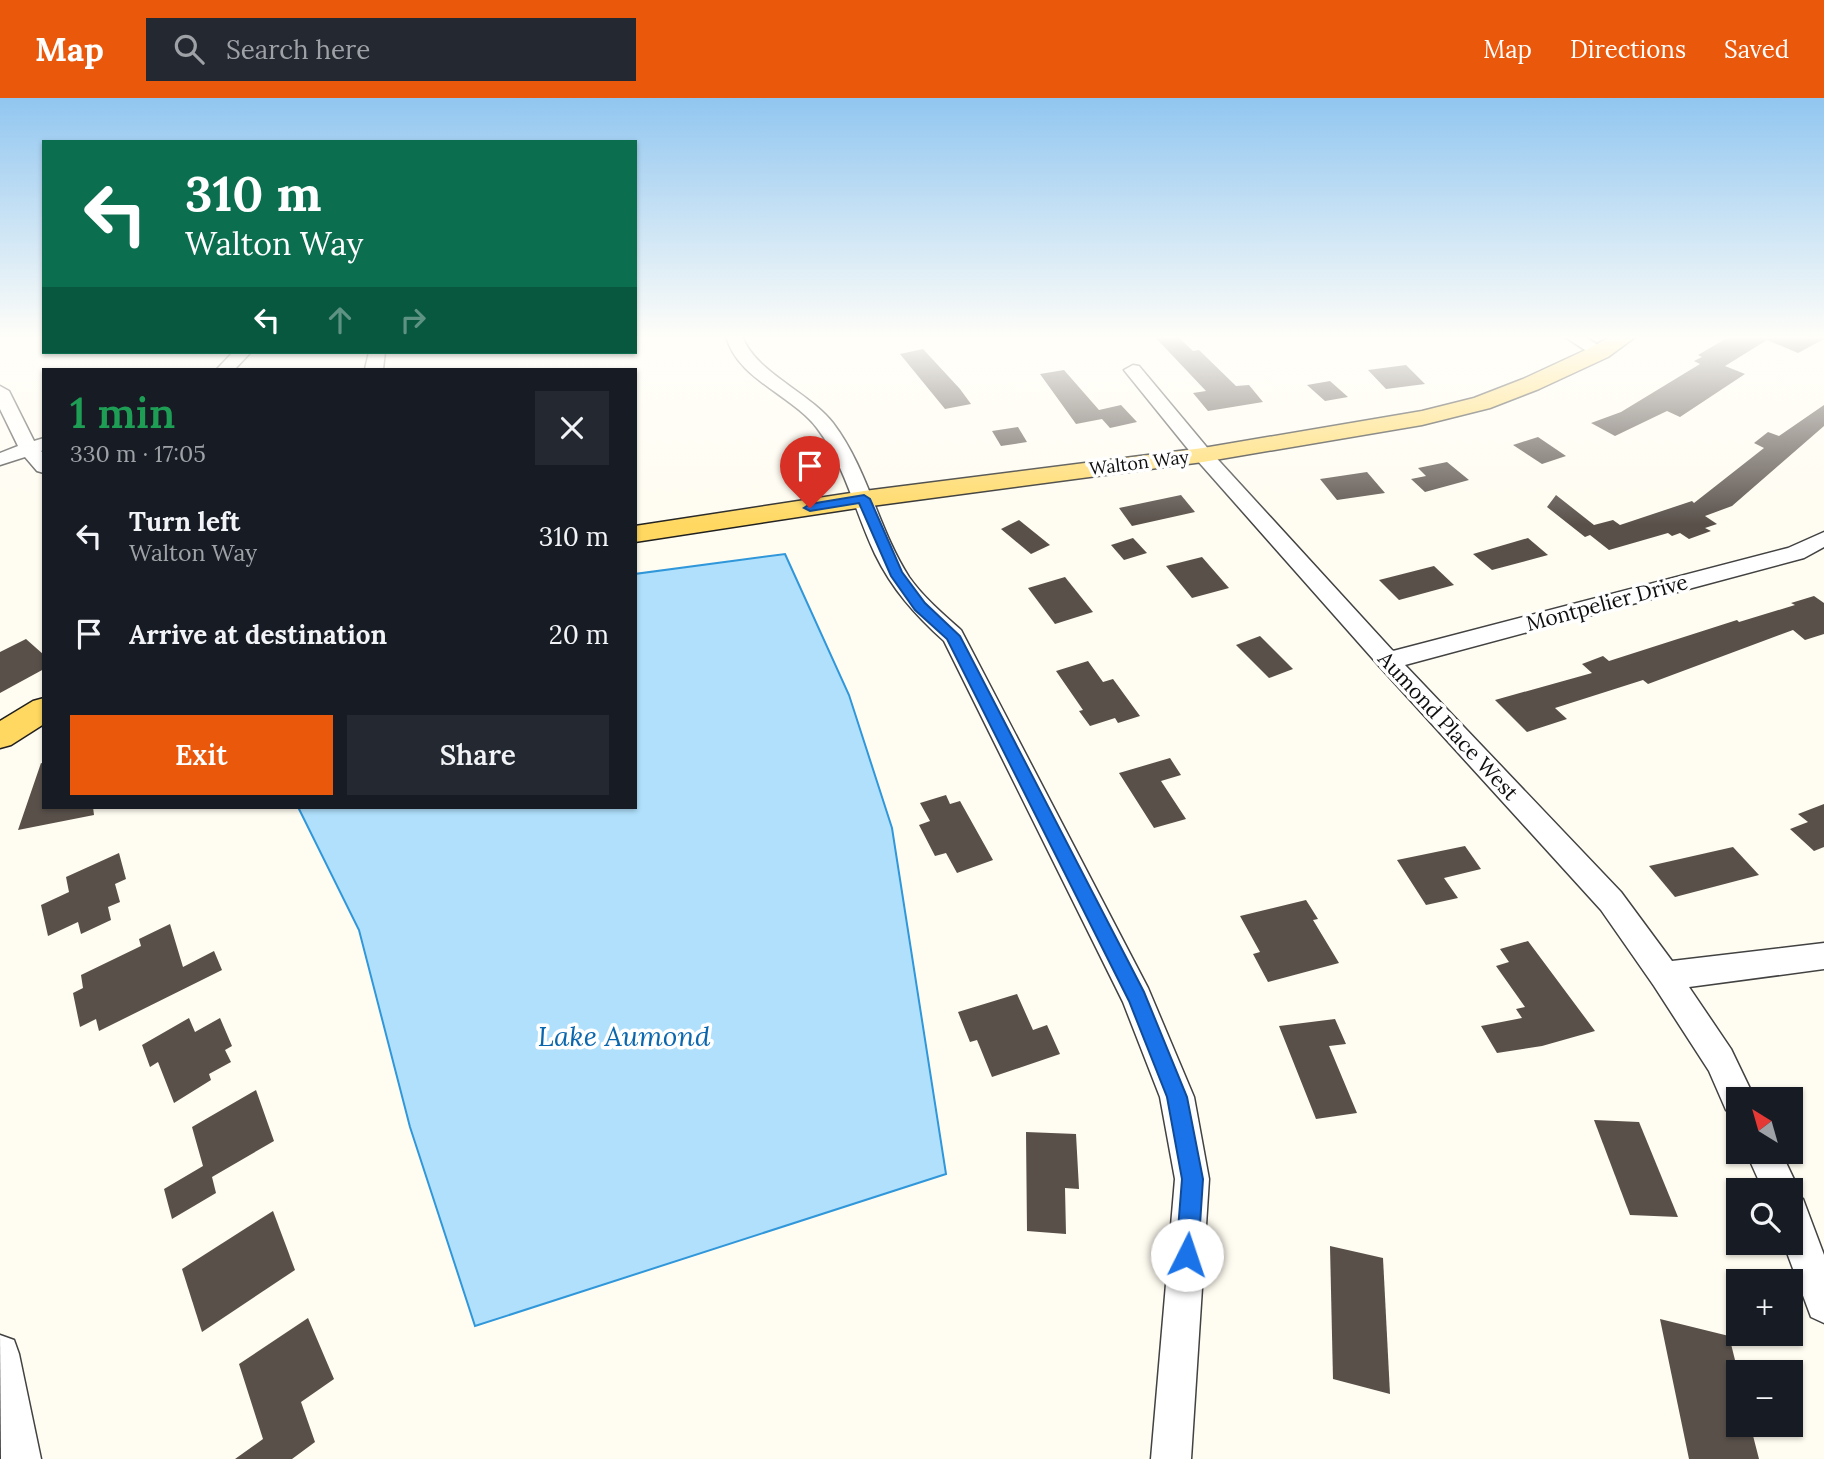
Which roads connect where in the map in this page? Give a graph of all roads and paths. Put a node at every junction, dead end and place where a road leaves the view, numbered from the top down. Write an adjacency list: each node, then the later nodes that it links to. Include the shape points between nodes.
1 (5, 399): 5 (street)
2 (797, 399): 8 (street, via 828,432)
3 (1156, 399): 6 (street, Aumond Place West)
4 (1494, 399): 6 (main road, Walton Way, via 1422,418)
5 (36, 447): 7 (street)
6 (1203, 455): 8 (main road, Walton Way); 11 (street, Aumond Place West)
7 (0, 459)
8 (864, 499): 9 (main road, Walton Way); 21 (street, via 895,573 920,606 953,636 1137,998 1177,1097 1192,1179)
9 (637, 534)
10 (1824, 539): 11 (street, Montpelier Drive, via 1796,553)
11 (1388, 661): 15 (street, Aumond Place West, via 1611,901)
12 (42, 710): 13 (main road)
13 (0, 736)
14 (1824, 956): 15 (street)
15 (1665, 975): 16 (street, Aumond Place West)
16 (1732, 1087)
17 (1803, 1247): 18 (street)
18 (1824, 1304)
19 (0, 1354): 20 (street)
20 (21, 1459)
21 (1171, 1459)

